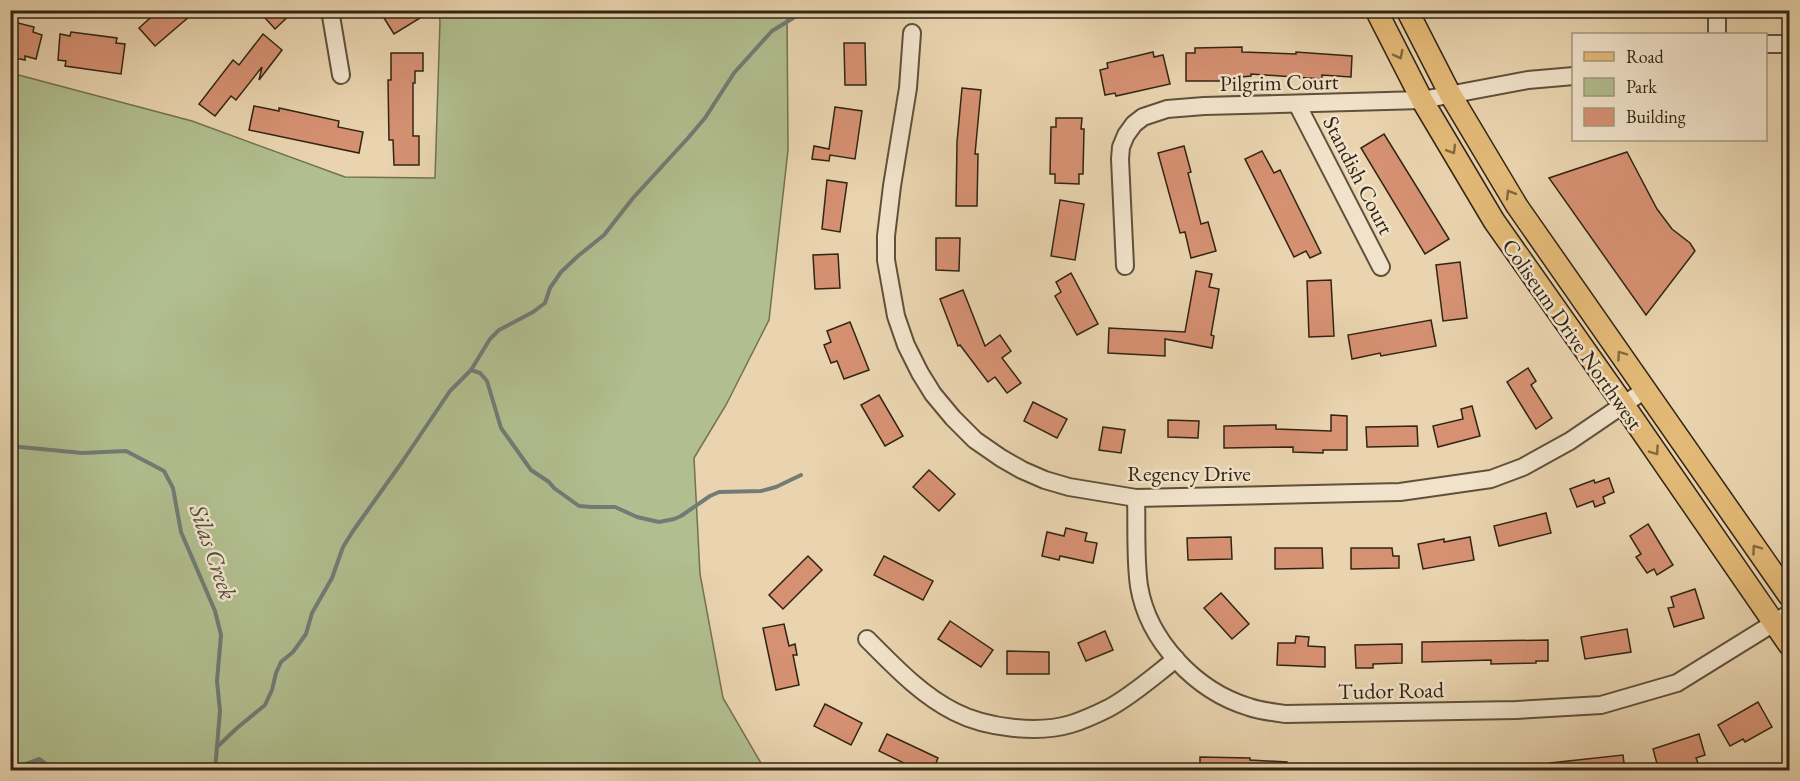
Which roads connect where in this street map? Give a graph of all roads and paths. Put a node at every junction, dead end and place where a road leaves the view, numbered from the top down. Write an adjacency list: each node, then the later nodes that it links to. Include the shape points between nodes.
1 (330, 10): 9 (street)
2 (1376, 10): 12 (main road, Coliseum Drive Northwest, one-way to 12)
3 (1407, 10): 11 (main road, Coliseum Drive Northwest)
4 (1717, 10): 6 (street)
5 (912, 33): 18 (street, Regency Drive, via 908,88 886,236 891,291 906,345 924,380 953,418 1000,458 1045,480)
6 (1717, 33)
7 (1767, 44): 8 (street)
8 (1790, 44)
9 (341, 75)
10 (1572, 76): 11 (street, Pilgrim Court)
11 (1450, 94): 12 (street, Pilgrim Court); 16 (main road, Coliseum Drive Northwest, one-way to 11, via 1517,206)
12 (1422, 100): 13 (street, Pilgrim Court); 17 (main road, Coliseum Drive Northwest, one-way to 17, via 1494,221)
13 (1297, 104): 14 (street, Pilgrim Court, via 1167,109 1134,124 1121,147 1120,159); 15 (street, Standish Court)
14 (1125, 266)
15 (1381, 267)
16 (1645, 390): 17 (street, Regency Drive); 19 (main road, Coliseum Drive Northwest, one-way to 16)
17 (1623, 404): 18 (street, Regency Drive, via 1570,441 1523,467 1491,479 1400,492); 20 (main road, Coliseum Drive Northwest, one-way to 20)
18 (1136, 498): 23 (street, Tudor Road, via 1143,603 1152,627)
19 (1790, 597)
20 (1782, 618): 22 (main road, Coliseum Drive Northwest); 23 (street, Tudor Road, via 1677,683 1601,705 1285,714 1248,707 1210,689)
21 (867, 639): 23 (street, via 900,672 955,712 972,720 1028,729 1052,728 1088,718 1132,694)
22 (1790, 645)
23 (1176, 659)

